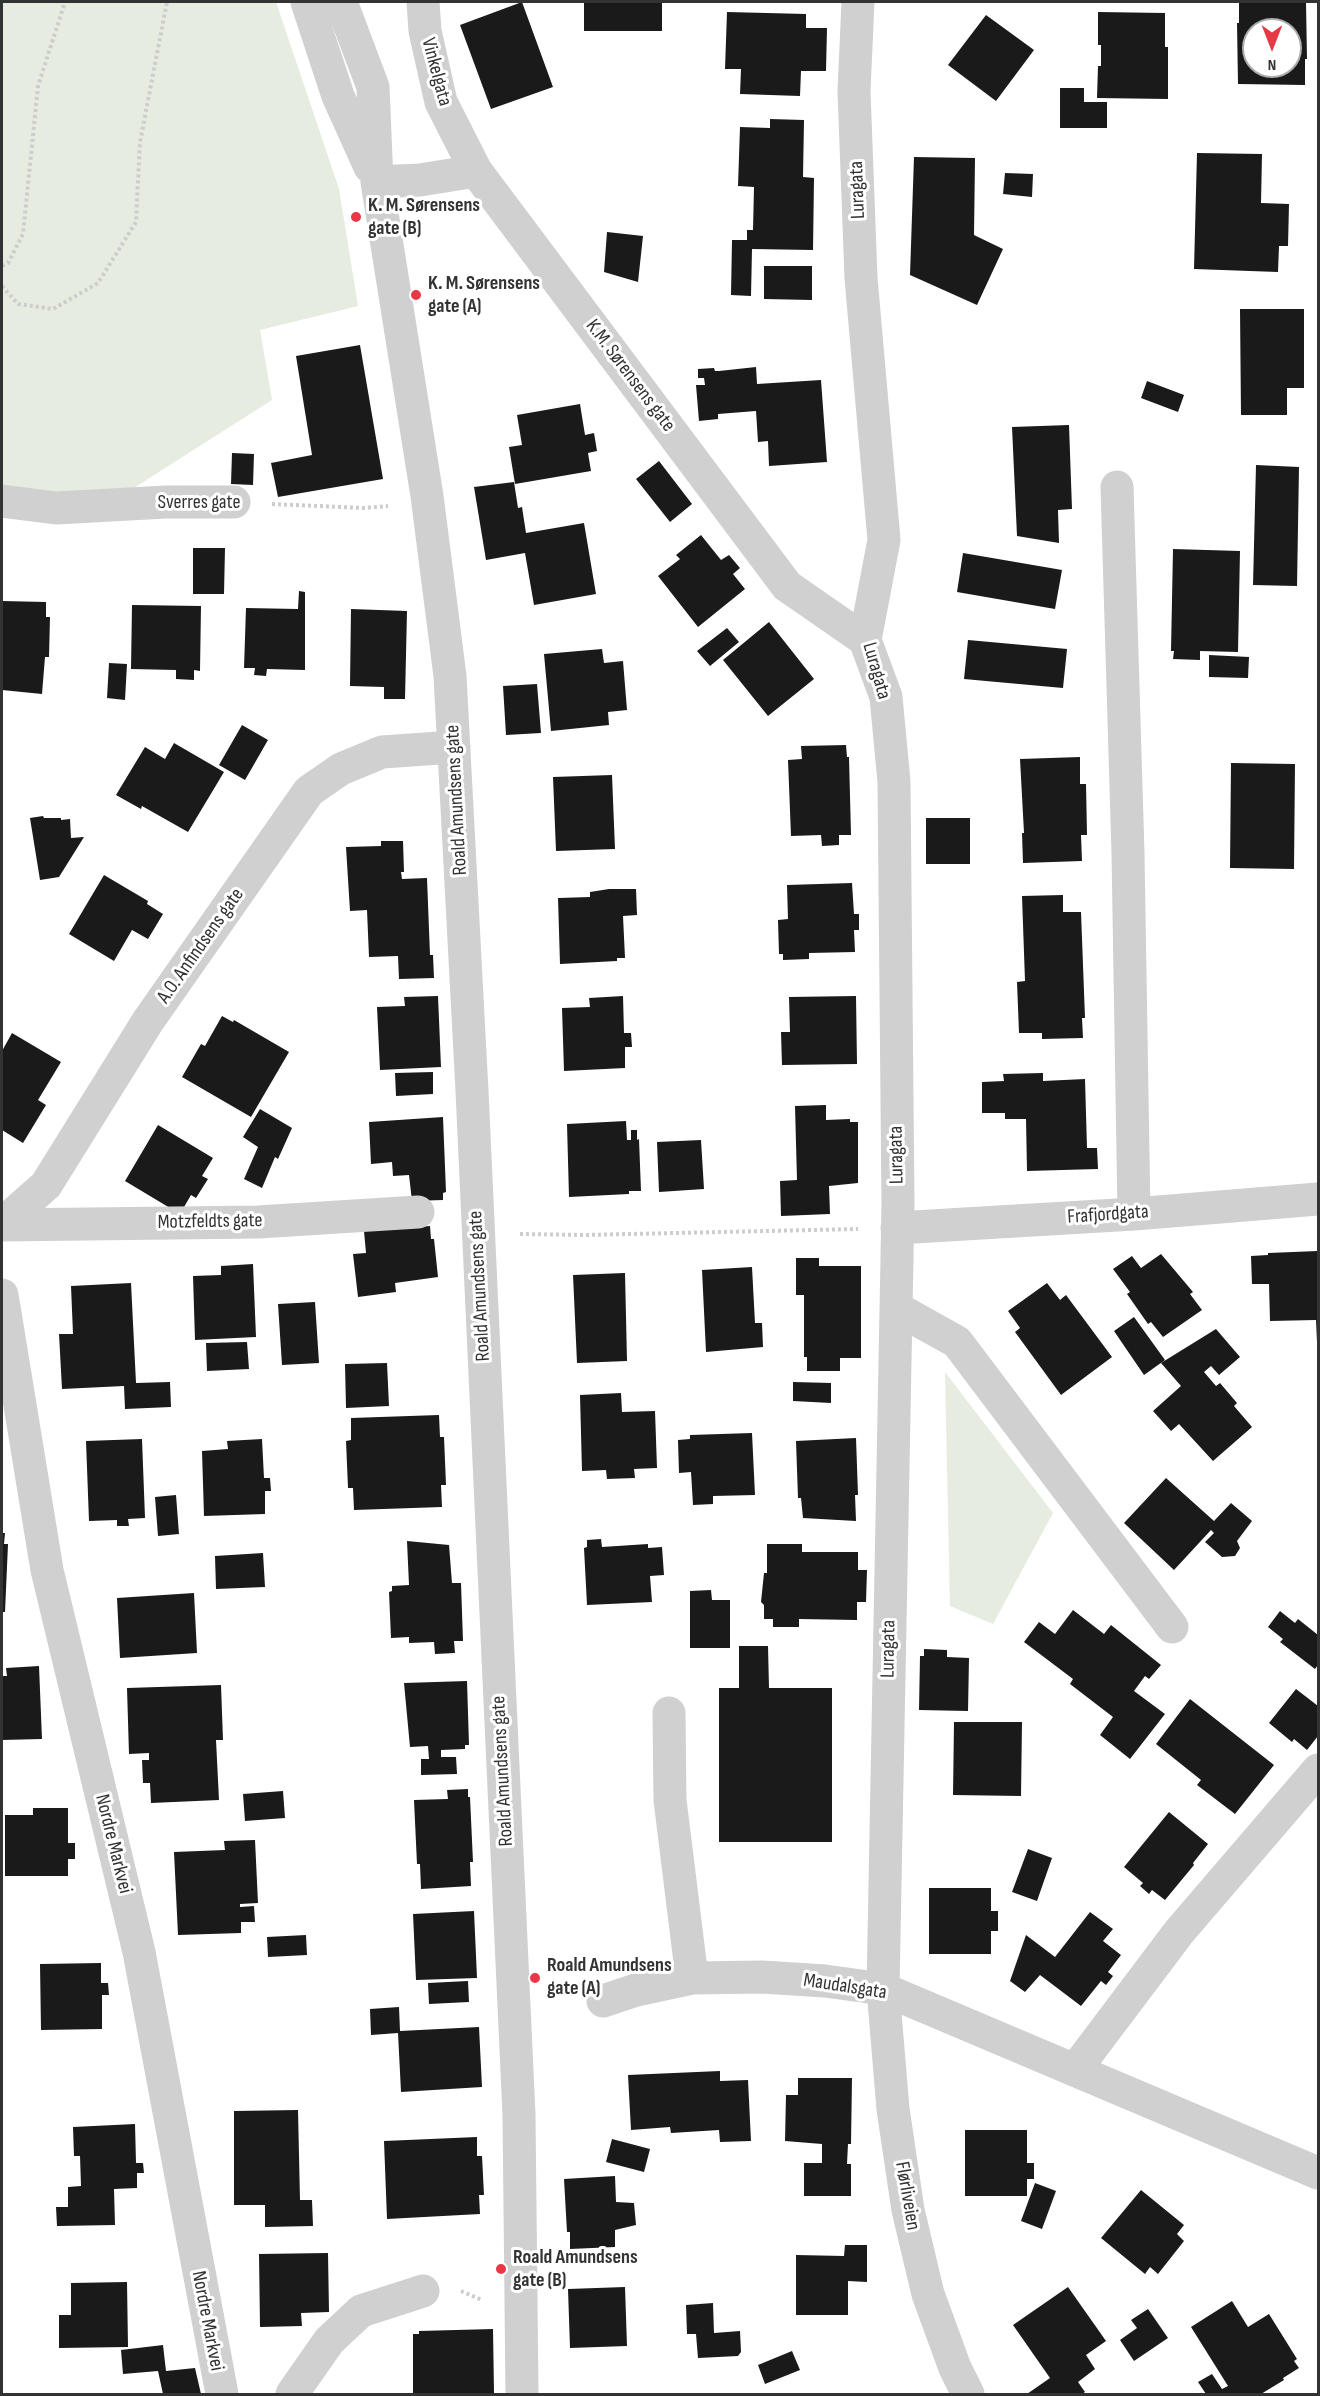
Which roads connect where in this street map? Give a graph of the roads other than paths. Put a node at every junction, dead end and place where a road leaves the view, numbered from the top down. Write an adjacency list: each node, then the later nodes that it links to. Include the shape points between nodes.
1 (307, 2): 6 (street, Roald Amundsens gate, via 338,96)
2 (340, 2): 6 (street, Roald Amundsens gate, via 373,87)
3 (423, 2): 5 (street, Vinkelgata, via 425,31 441,102)
4 (858, 2): 10 (street, Luragata, via 854,91 861,278 884,540)
5 (476, 171): 6 (street); 10 (street, K.M. Sørensens gate, via 787,586)
6 (377, 182): 11 (street, Roald Amundsens gate, via 428,507 450,676)
7 (1117, 487): 14 (street)
8 (2, 501): 9 (street, Sverres gate, via 56,508)
9 (234, 502)
10 (865, 639): 16 (street, Luragata, via 885,697 894,782)
11 (454, 747): 15 (street, A.O. Anfindsens gate, via 382,752 341,769 309,791 148,1021 46,1185); 30 (street, Roald Amundsens gate, via 518,2092)
12 (1318, 1199): 14 (street, Frafjordgata)
13 (418, 1212): 15 (street, Motzfeldts gate, via 258,1222)
14 (1134, 1214): 16 (street, Frafjordgata)
15 (2, 1225)
16 (897, 1228): 18 (street, Luragata)
17 (2, 1295): 28 (street, Nordre Markvei, via 47,1570 139,1952)
18 (896, 1308): 19 (street, via 957,1342); 23 (street, Luragata)
19 (1172, 1627)
20 (669, 1713): 22 (street, via 670,1800)
21 (1318, 1770): 25 (street, via 1179,1932)
22 (692, 1978): 23 (street, Maudalsgata, via 815,1980); 24 (street, Maudalsgata)
23 (883, 1989): 25 (street, Maudalsgata); 31 (street, Flørliveien, via 893,2109 908,2210 928,2294)
24 (603, 2001)
25 (1075, 2070): 26 (street, Maudalsgata)
26 (1318, 2173)
27 (423, 2291): 29 (street, via 361,2311 329,2341)
28 (222, 2394)
29 (292, 2394)
30 (522, 2394)
31 (968, 2394)

